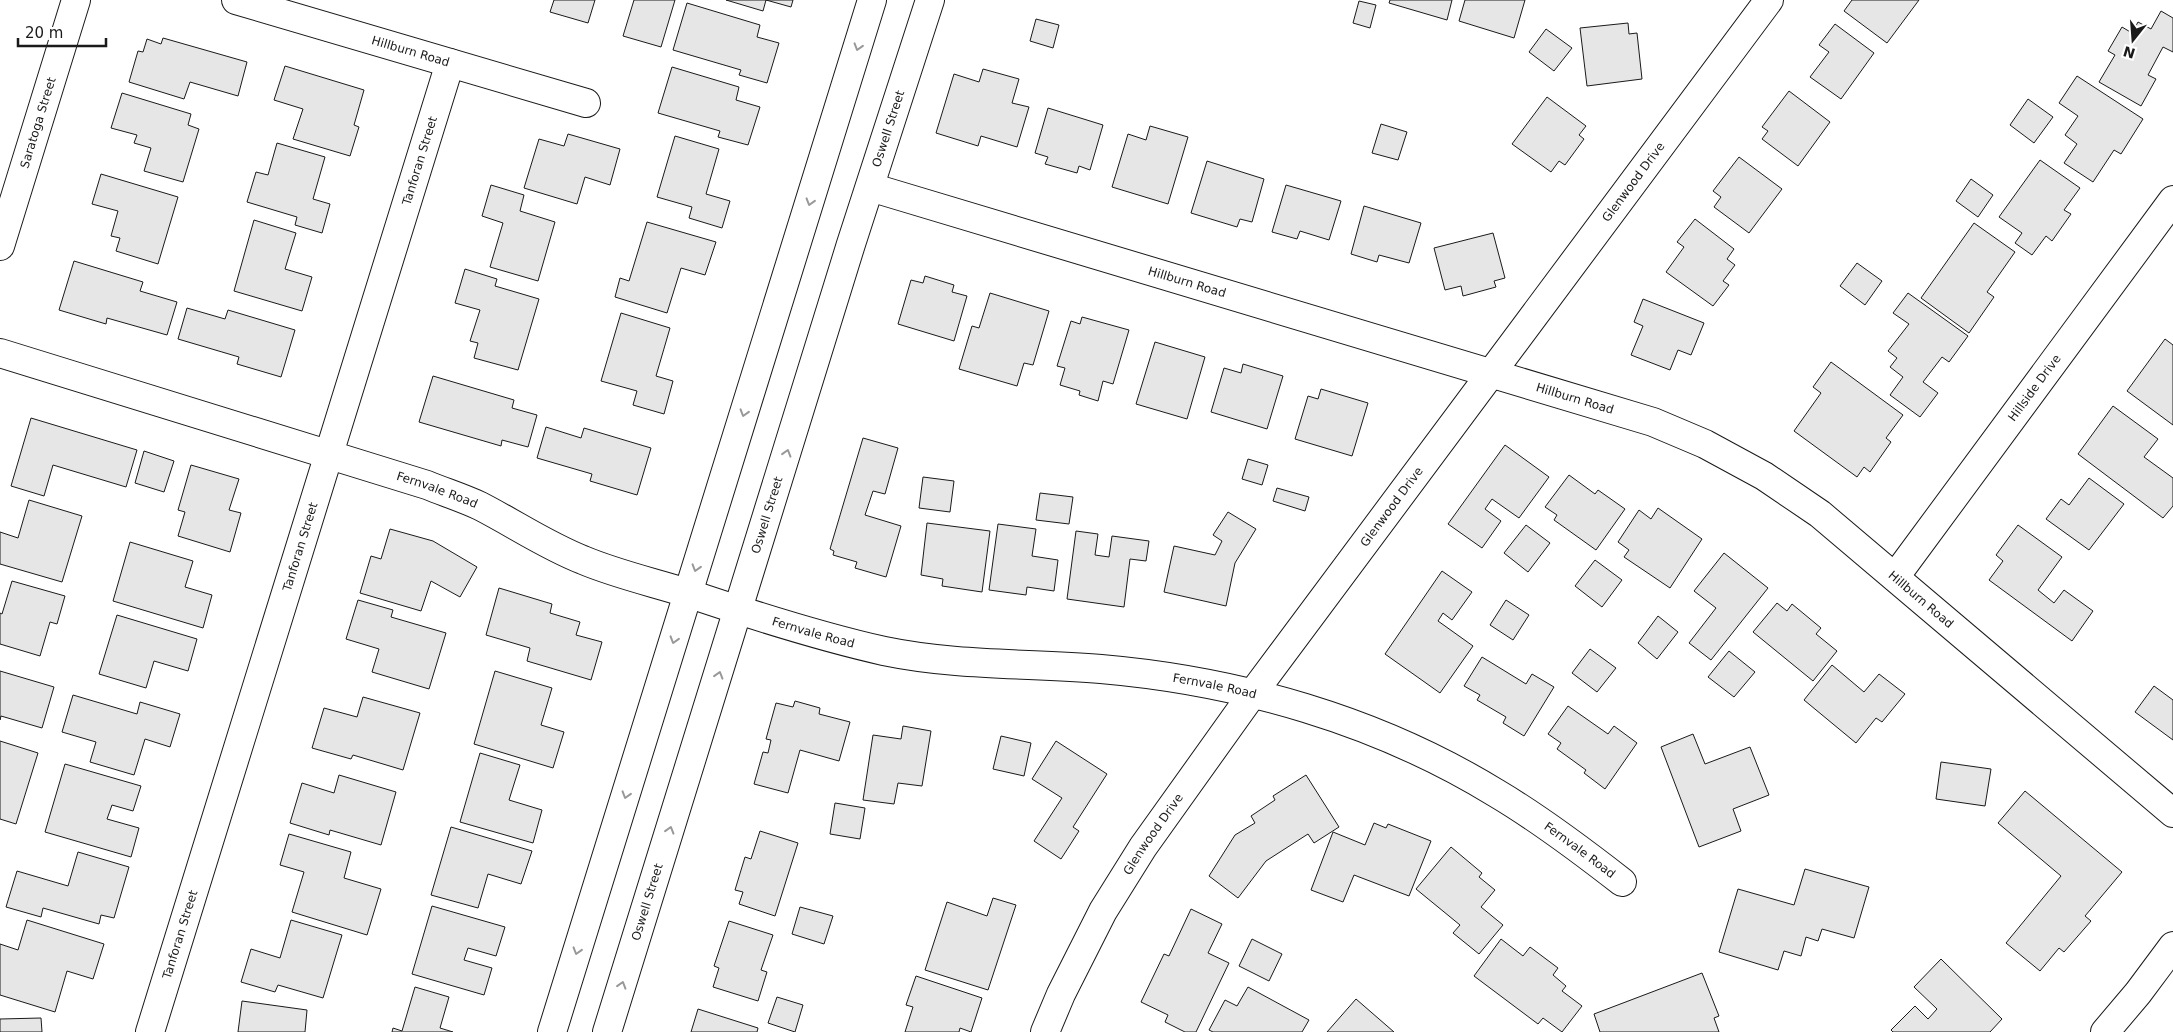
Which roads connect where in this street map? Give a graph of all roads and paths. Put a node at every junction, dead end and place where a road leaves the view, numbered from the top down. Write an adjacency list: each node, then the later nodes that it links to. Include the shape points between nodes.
1 (76, 0): 10 (street, Saratoga Street)
2 (236, 0): 6 (street, Hillburn Road)
3 (872, 0): 15 (street, one-way to 15)
4 (930, 0): 8 (street, Oswell Street)
5 (1770, 0): 12 (street, Glenwood Drive)
6 (450, 63): 7 (street, Hillburn Road); 13 (street, Tanforan Street)
7 (586, 103)
8 (870, 187): 12 (street, Hillburn Road); 16 (street, Oswell Street, one-way to 8)
9 (2173, 200): 14 (street, Hillside Drive)
10 (0, 246)
11 (0, 353): 13 (street, Fernvale Road)
12 (1492, 372): 14 (street, Hillburn Road, via 1653,422 1705,444 1764,476 1820,514); 17 (street, Glenwood Drive)
13 (329, 455): 15 (street, Fernvale Road, via 427,485 478,505 583,560); 21 (street, Tanforan Street)
14 (1895, 577): 18 (street, Hillburn Road)
15 (688, 594): 16 (street, Fernvale Road); 22 (street, one-way to 22)
16 (739, 611): 17 (street, Fernvale Road, via 887,652 970,664 1138,673); 23 (street, Oswell Street, one-way to 16)
17 (1253, 693): 19 (street, Fernvale Road, via 1354,724 1426,755 1495,792 1560,834); 24 (street, Glenwood Drive, via 1143,847 1103,911)
18 (2173, 813)
19 (1622, 882)
20 (2173, 946): 25 (street)
21 (150, 1032)
22 (552, 1032)
23 (608, 1032)
24 (1045, 1032)
25 (2105, 1032)

